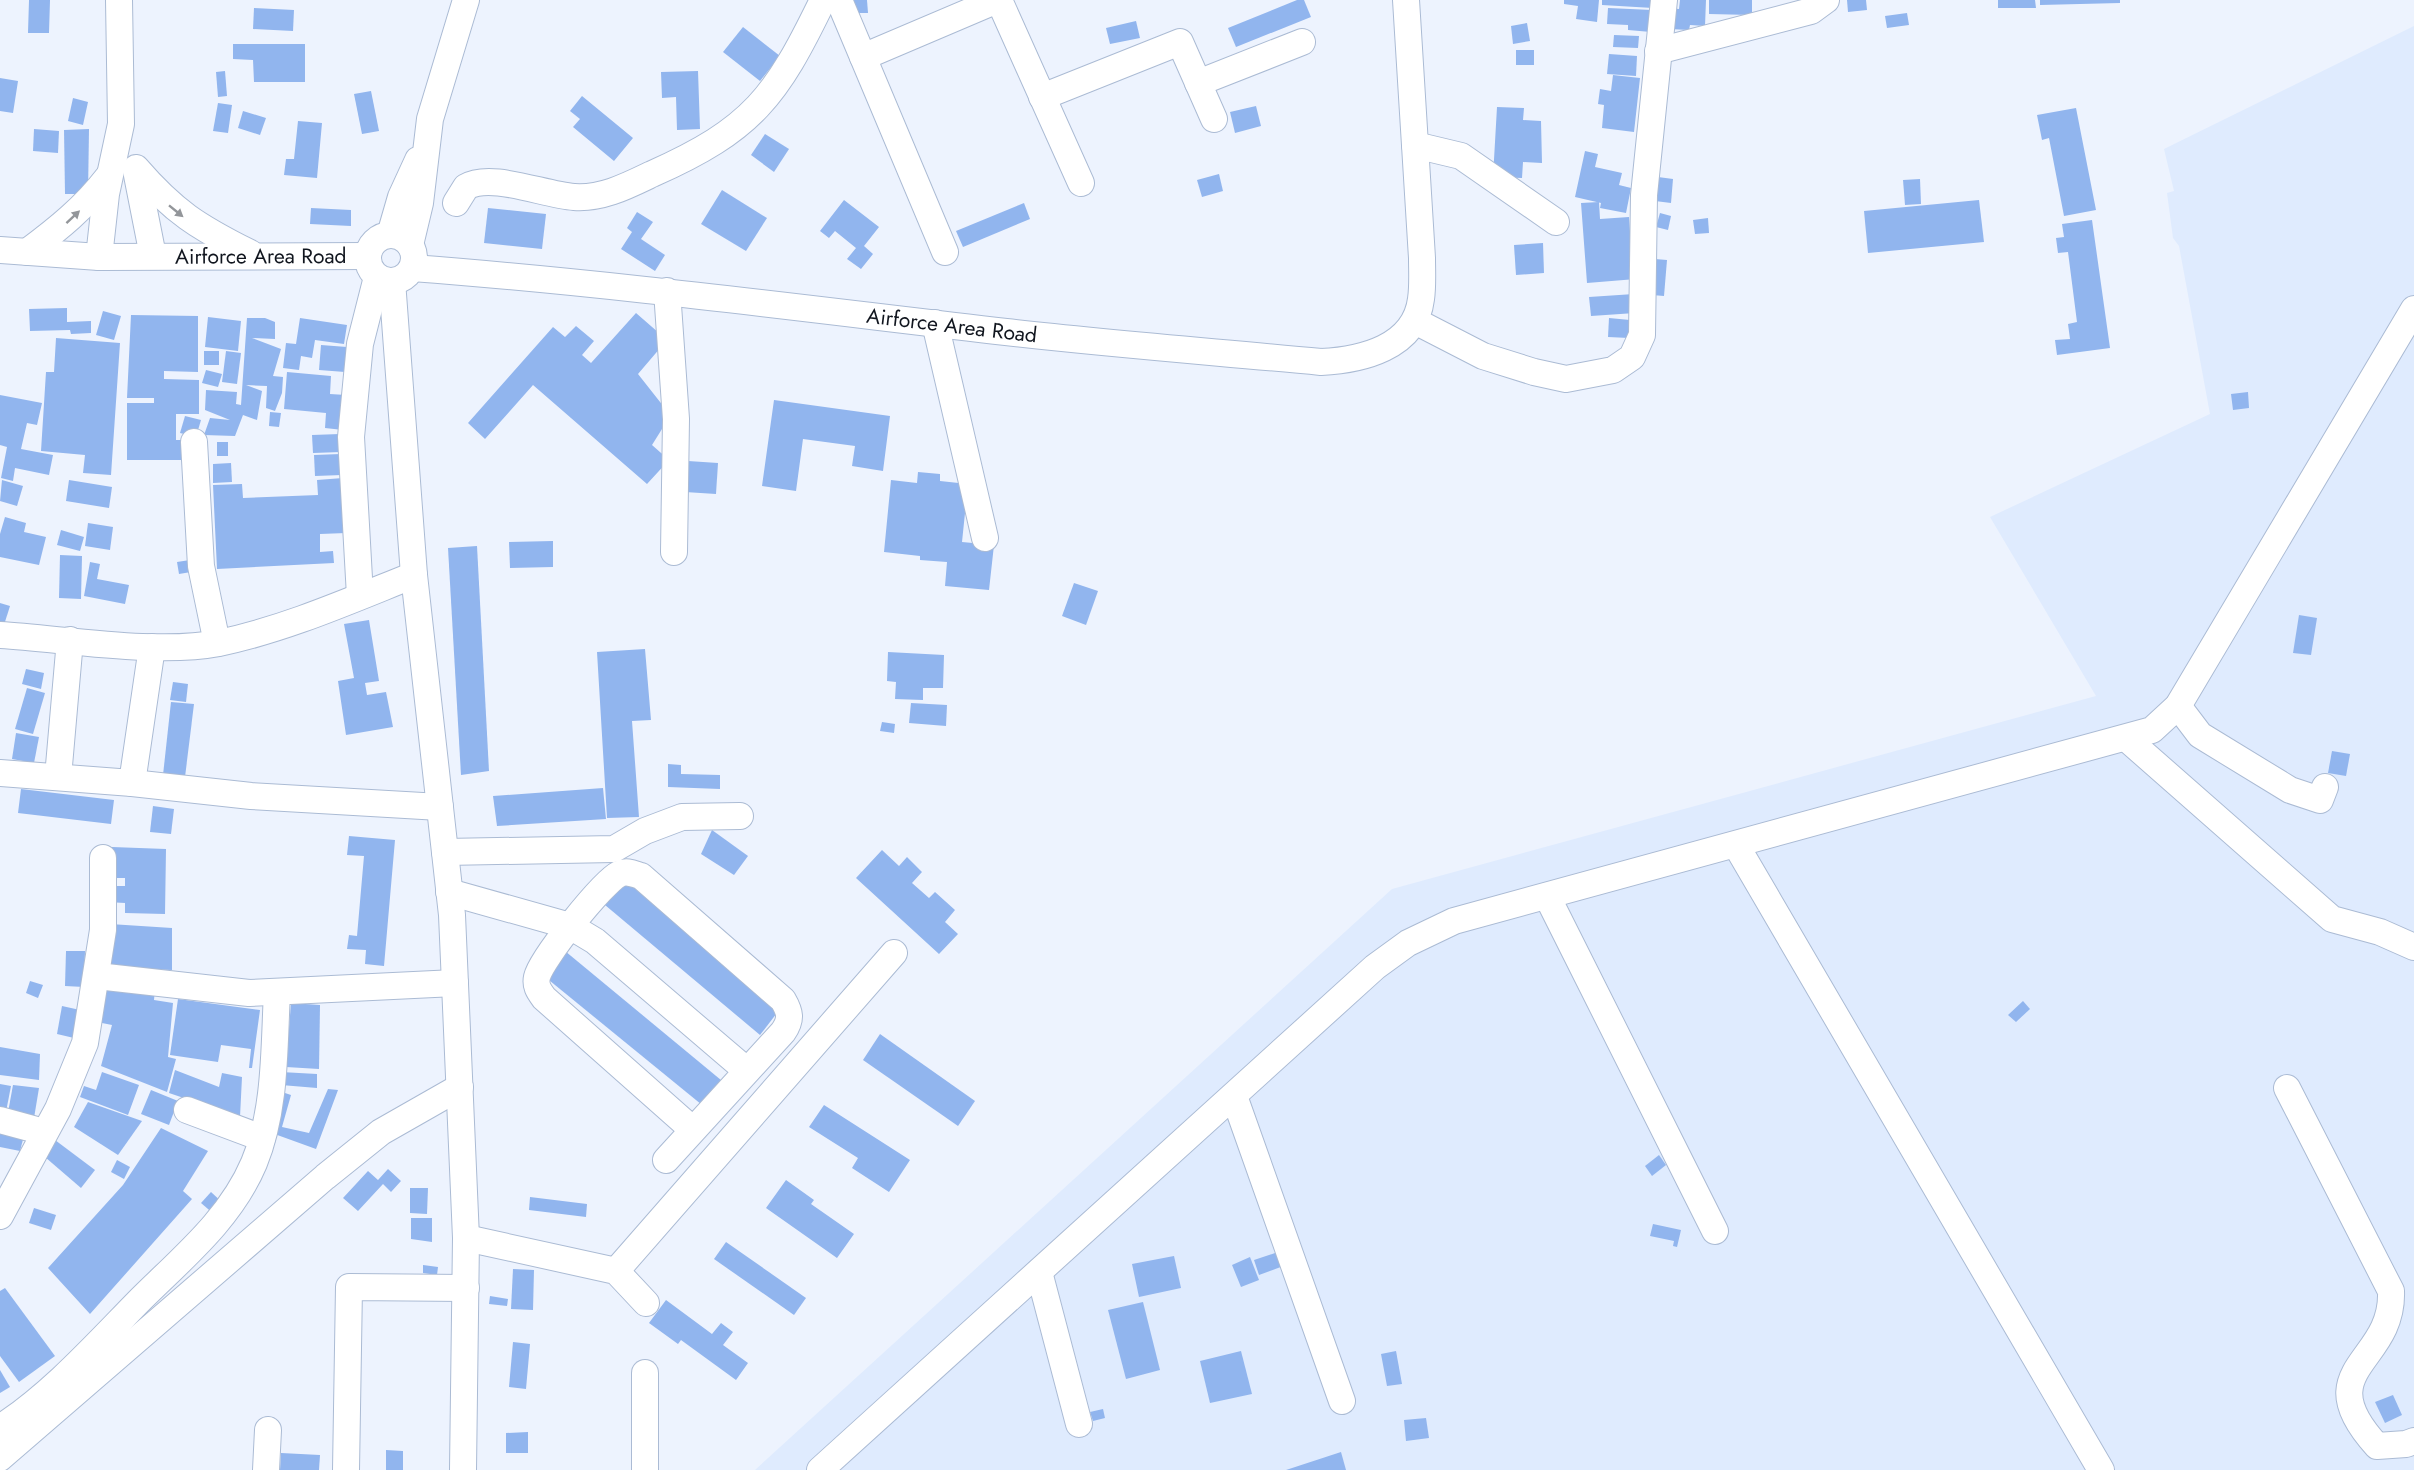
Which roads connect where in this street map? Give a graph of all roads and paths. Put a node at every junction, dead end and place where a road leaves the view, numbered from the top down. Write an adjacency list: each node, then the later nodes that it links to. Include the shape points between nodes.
1 (119, 0): 15 (street, Airforce Area Road)
2 (466, 0): 28 (street, via 424,146 420,204)
3 (823, 0): 20 (street, via 784,75 762,105 694,156 596,196 574,197 484,181 466,187)
4 (839, 0): 11 (street)
5 (998, 0): 11 (street); 13 (street)
6 (1406, 0): 16 (street)
7 (1664, 0): 10 (street)
8 (1826, 0): 10 (street, via 1811,10)
9 (1302, 42): 12 (street)
10 (1658, 51): 31 (street, via 1644,195 1642,336 1632,357 1614,370 1566,379 1483,356)
11 (863, 57): 24 (street)
12 (1198, 83): 13 (street, via 1180,42); 14 (street)
13 (1042, 97): 19 (street)
14 (1215, 119)
15 (121, 124): 17 (street, Airforce Area Road); 18 (street, Airforce Area Road)
16 (1415, 145): 21 (street, via 1461,156); 31 (street, via 1422,258 1421,300)
17 (136, 168): 26 (street, Airforce Area Road); 27 (street, one-way to 27, via 164,201 188,220)
18 (111, 173): 23 (street, one-way to 18, via 65,224); 25 (street, Airforce Area Road)
19 (1080, 183)
20 (456, 203)
21 (1556, 222)
22 (0, 250): 23 (street, Airforce Area Road)
23 (27, 252): 25 (street, Airforce Area Road)
24 (945, 252)
25 (99, 256): 26 (street, Airforce Area Road)
26 (153, 256): 27 (street, Airforce Area Road)
27 (255, 256): 28 (street, Airforce Area Road)
28 (392, 260): 29 (street, Airforce Area Road); 36 (street); 37 (street, via 360,344 351,437)
29 (667, 291): 32 (street, Airforce Area Road); 35 (street, via 676,419)
30 (2414, 309): 42 (street)
31 (1415, 321): 32 (street, Airforce Area Road, via 1397,340 1376,353 1354,360 1321,362)
32 (935, 323): 34 (street)
33 (194, 442): 40 (street, via 201,566)
34 (985, 538)
35 (674, 552)
36 (414, 575): 37 (street); 48 (street)
37 (360, 596): 40 (street)
38 (0, 635): 39 (street)
39 (70, 640): 41 (street); 45 (street)
40 (218, 643): 41 (street)
41 (153, 647): 46 (street)
42 (2178, 706): 43 (street, via 2152,730); 47 (street, via 2200,735 2290,790 2320,800)
43 (2126, 738): 50 (street); 56 (street, via 2332,920 2380,932)
44 (0, 773): 45 (street)
45 (57, 777): 46 (street)
46 (132, 783): 48 (street, via 272,798)
47 (2325, 787)
48 (440, 807): 51 (street)
49 (740, 816): 51 (street, via 682,817 645,831 614,849)
50 (1736, 844): 54 (street); 90 (street)
51 (445, 852): 53 (street)
52 (103, 858): 58 (street, via 103,930)
53 (449, 892): 55 (street); 59 (street)
54 (1547, 896): 64 (street, via 1454,921 1408,943 1375,967); 72 (street)
55 (570, 926): 61 (street, via 595,941); 61 (street, via 612,879 629,872 641,876 783,1000 789,1011 790,1022 783,1032); 67 (street, via 537,976 537,986 544,998)
56 (2414, 947)
57 (894, 953): 74 (street)
58 (97, 976): 60 (street, via 249,993); 68 (street, via 85,1043 58,1109)
59 (455, 983): 60 (street); 62 (street)
60 (277, 992): 69 (street, via 272,1083)
61 (746, 1070): 67 (street)
62 (460, 1087): 73 (street); 84 (street, via 381,1132 325,1177)
63 (2288, 1088): 83 (street, via 2391,1291 2392,1305 2381,1337 2354,1371 2347,1394 2361,1428 2377,1446)
64 (1234, 1096): 75 (street); 79 (street)
65 (186, 1110): 69 (street)
66 (0, 1119): 68 (street)
67 (693, 1130): 70 (street)
68 (44, 1132): 71 (street)
69 (262, 1138): 81 (street, via 254,1164 211,1232 67,1374)
70 (666, 1160)
71 (0, 1216)
72 (1715, 1231)
73 (466, 1238): 74 (street); 76 (street)
74 (616, 1271): 77 (street)
75 (1039, 1272): 80 (street); 89 (street)
76 (466, 1288): 86 (street, via 349,1287); 87 (street)
77 (646, 1302)
78 (645, 1373): 88 (street)
79 (1342, 1401)
80 (1079, 1424)
81 (0, 1428)
82 (268, 1430): 85 (street)
83 (2414, 1441)
84 (0, 1458)
85 (266, 1470)
86 (346, 1470)
87 (463, 1470)
88 (645, 1470)
89 (820, 1470)
90 (2101, 1470)

